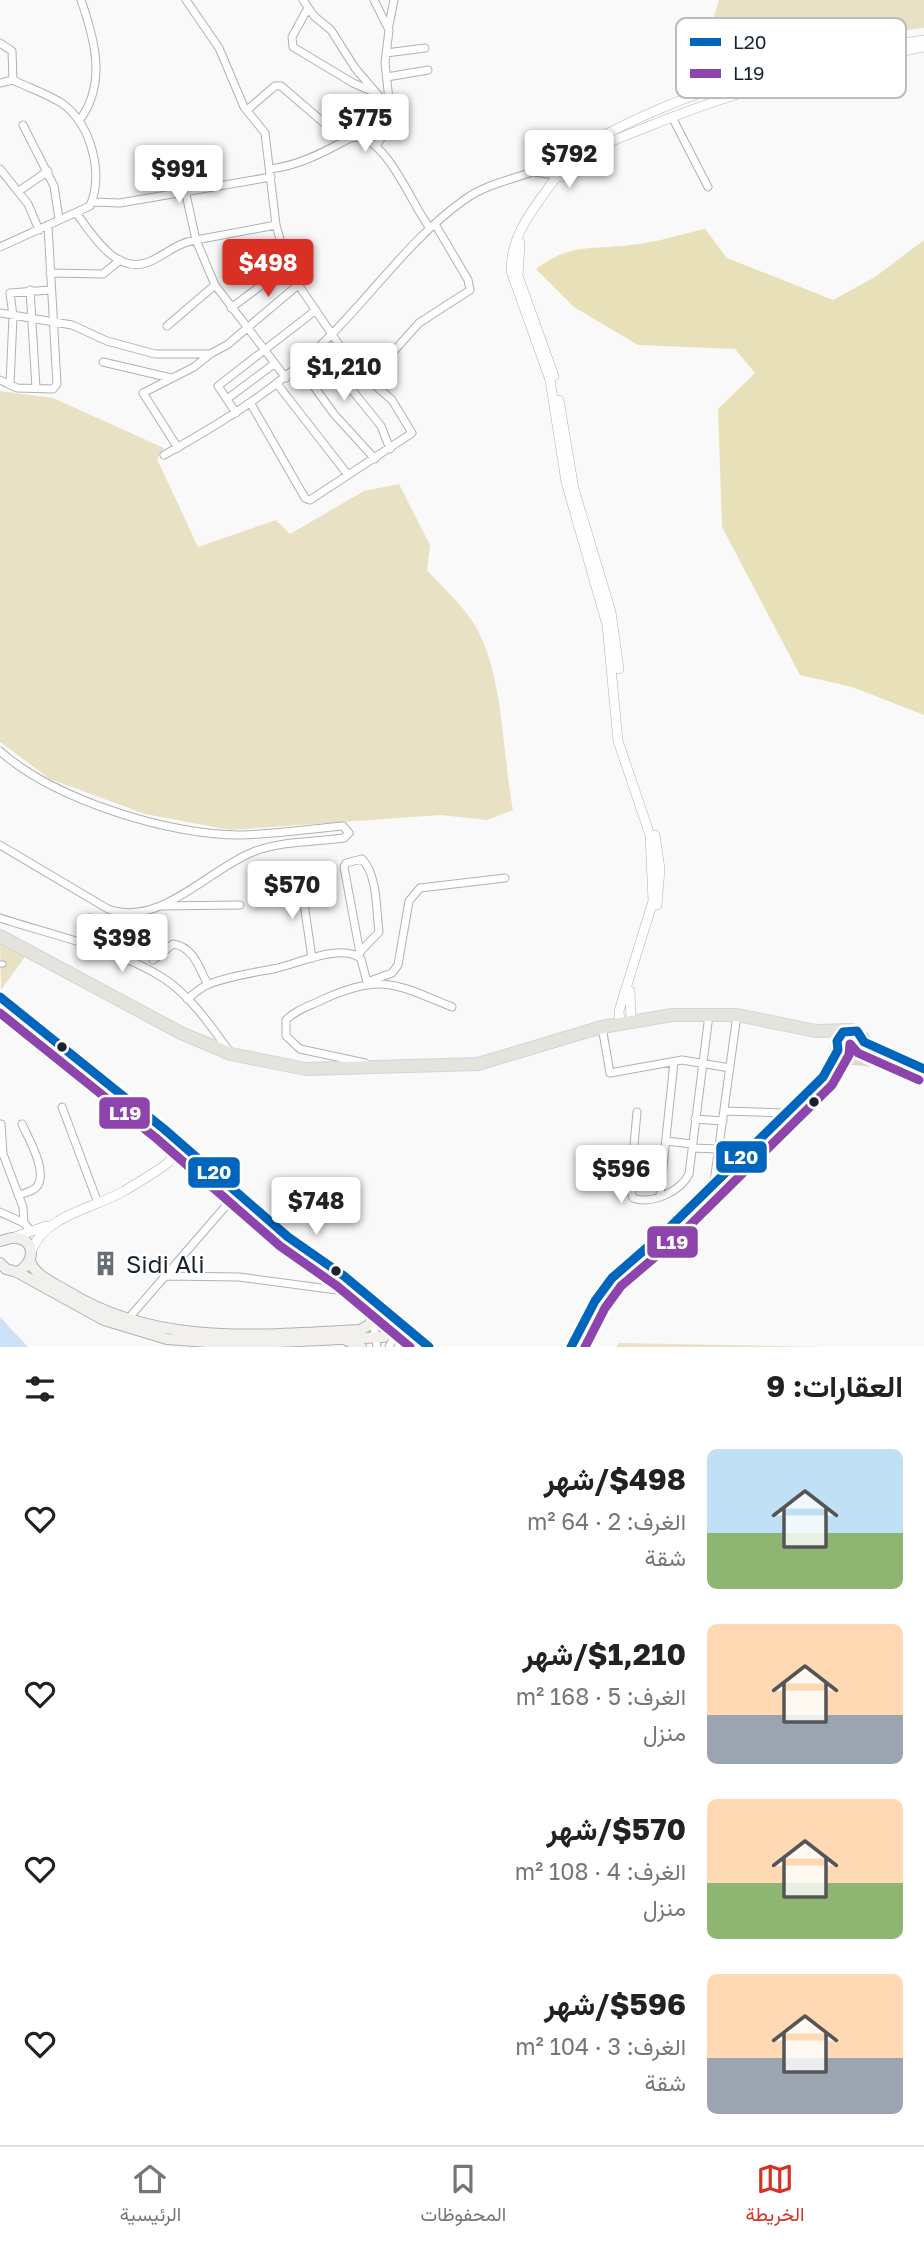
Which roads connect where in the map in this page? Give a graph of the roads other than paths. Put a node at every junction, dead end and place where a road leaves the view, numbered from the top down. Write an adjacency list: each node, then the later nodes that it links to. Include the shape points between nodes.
1 (81, 0): 25 (street, via 97,57 92,97)
2 (303, 0): 6 (street)
3 (374, 0): 7 (street)
4 (394, 0): 7 (street)
5 (191, 2): 23 (street, via 219,48)
6 (308, 8): 19 (street, via 331,30); 19 (street, via 292,37 293,47)
7 (388, 26): 14 (street)
8 (924, 40): 10 (street)
9 (0, 43): 17 (street, via 12,51)
10 (906, 43)
11 (924, 47): 13 (street)
12 (425, 48): 14 (street)
13 (906, 51)
14 (386, 53): 16 (street)
15 (428, 70): 16 (street)
16 (387, 77): 22 (street)
17 (13, 80): 18 (street); 25 (street, via 63,104)
18 (1, 84)
19 (374, 92): 22 (street)
20 (691, 98): 29 (street, via 618,127)
21 (721, 98): 24 (street)
22 (390, 109): 28 (street, via 393,120)
23 (247, 110): 27 (street, via 281,86); 34 (street, via 265,133)
24 (672, 117): 35 (street, via 589,153); 36 (street)
25 (79, 121): 39 (street, via 95,160)
26 (23, 125): 32 (street)
27 (345, 141): 28 (street, via 363,138); 34 (street)
28 (376, 146): 44 (street)
29 (563, 159): 30 (street); 35 (street, via 568,163)
30 (552, 163): 33 (street); 35 (street)
31 (0, 169): 38 (street)
32 (48, 171): 38 (street); 41 (street)
33 (534, 172): 35 (street); 44 (street, via 476,192)
34 (270, 173): 37 (street); 42 (street)
35 (561, 175): 107 (street, via 518,233 511,271 550,380 566,482 603,608 614,673 618,741 650,835 653,901 625,1000)
36 (708, 187)
37 (185, 190): 39 (street, via 105,205); 46 (street)
38 (19, 191): 45 (street)
39 (92, 202): 40 (street)
40 (77, 214): 41 (street); 48 (street, via 105,251)
41 (59, 219): 43 (street)
42 (276, 225): 46 (street); 49 (street)
43 (48, 226): 45 (street); 50 (street)
44 (433, 226): 63 (street); 73 (street, via 470,290 419,323)
45 (39, 230): 47 (street)
46 (196, 240): 48 (street, via 174,245 141,265); 51 (street)
47 (0, 247)
48 (120, 261): 50 (street, via 103,274)
49 (287, 266): 52 (street); 55 (street)
50 (50, 273): 54 (street)
51 (215, 285): 55 (street); 61 (street)
52 (298, 285): 56 (street); 62 (street)
53 (30, 290): 54 (street); 58 (street); 59 (street, via 10,293)
54 (50, 290): 60 (street)
55 (231, 308): 62 (street)
56 (316, 310): 63 (street); 65 (street)
57 (0, 313): 59 (street)
58 (32, 316): 59 (street); 60 (street); 76 (street)
59 (13, 317): 74 (street)
60 (53, 321): 66 (street, via 155,354); 76 (street, via 57,384 53,389)
61 (167, 326)
62 (247, 328): 65 (street); 66 (street)
63 (332, 334): 64 (street); 73 (street)
64 (318, 348): 69 (street); 81 (street, via 381,426)
65 (264, 350): 68 (street); 77 (street, via 218,386)
66 (210, 354): 70 (street)
67 (103, 362): 70 (street)
68 (274, 364): 71 (street); 77 (street)
69 (299, 366): 71 (street); 83 (street)
70 (172, 378): 80 (street, via 143,395)
71 (286, 378): 75 (street)
72 (0, 380): 74 (street)
73 (368, 380): 81 (street, via 392,400 412,431)
74 (10, 385): 76 (street)
75 (278, 385): 78 (street); 84 (street)
76 (36, 388)
77 (227, 399): 79 (street)
78 (251, 404): 79 (street); 84 (street, via 307,500)
79 (236, 413): 80 (street)
80 (178, 448): 82 (street)
81 (390, 449): 83 (street)
82 (164, 455)
83 (375, 459): 84 (street)
84 (348, 475)
85 (0, 751): 90 (street, via 63,793 166,825 242,835 343,826 348,830 344,838 250,853)
86 (0, 845): 91 (street, via 108,909)
87 (505, 878): 100 (street, via 420,888 409,901 397,969)
88 (271, 886): 97 (street, via 294,888 303,897)
89 (240, 905): 90 (street)
90 (159, 906): 91 (street)
91 (145, 911): 94 (street)
92 (0, 918): 99 (street)
93 (89, 918): 94 (street)
94 (139, 928): 99 (street)
95 (0, 936): 113 (main road, via 151,1019)
96 (359, 954): 96 (street, via 379,932 370,873 362,859 344,867); 97 (street); 100 (street)
97 (312, 958): 101 (street)
98 (153, 960): 101 (street, via 173,944 181,945 188,949)
99 (128, 961): 103 (street, via 164,978)
100 (367, 982): 104 (street, via 409,990); 116 (street, via 300,1009 286,1020 284,1028 289,1042 300,1049)
101 (208, 985): 103 (street)
102 (0, 997): 130 (main road)
103 (187, 999): 113 (street)
104 (452, 1007)
105 (709, 1015): 106 (main road); 107 (main road); 115 (street)
106 (737, 1015): 110 (main road); 117 (street)
107 (625, 1022): 108 (main road)
108 (602, 1027): 114 (street, via 610,1073); 116 (main road, via 478,1064)
109 (848, 1030): 110 (main road); 111 (highway, via 857,1031); 112 (highway, via 839,1036)
110 (816, 1031): 112 (main road)
111 (864, 1042): 112 (highway); 118 (highway)
112 (845, 1053): 119 (highway); 123 (main road)
113 (231, 1054): 116 (main road, via 306,1069)
114 (674, 1062): 115 (street); 128 (street)
115 (701, 1063): 117 (street); 124 (street)
116 (379, 1068)
117 (730, 1068): 121 (street)
118 (924, 1069)
119 (924, 1078)
120 (62, 1107): 136 (street)
121 (724, 1111): 123 (street); 125 (street)
122 (637, 1112): 135 (street, via 631,1195 636,1200)
123 (784, 1113): 132 (main road)
124 (695, 1119): 125 (street); 129 (street)
125 (723, 1121): 131 (street)
126 (1, 1124): 134 (street, via 3,1154)
127 (22, 1124): 134 (street, via 40,1181 34,1190)
128 (666, 1141): 129 (street); 135 (street)
129 (692, 1146): 131 (street); 135 (street, via 683,1185)
130 (185, 1147): 133 (main road); 136 (street, via 144,1179)
131 (719, 1149): 132 (street)
132 (714, 1182): 153 (main road, via 611,1278)
133 (237, 1193): 145 (street); 146 (main road)
134 (18, 1195): 139 (street)
135 (660, 1195)
136 (98, 1203): 138 (street)
137 (0, 1212): 139 (street)
138 (58, 1222): 140 (street); 142 (street, via 42,1233)
139 (24, 1223): 140 (street)
140 (31, 1231): 141 (street)
141 (5, 1241): 142 (main road, via 26,1242)
142 (31, 1257): 144 (main road); 147 (main road, via 35,1270 72,1294)
143 (0, 1263): 144 (main road)
144 (17, 1272): 150 (main road, via 104,1320 167,1339 234,1344)
145 (166, 1276): 146 (street, via 239,1277); 147 (street)
146 (359, 1289): 149 (main road)
147 (128, 1319): 150 (main road, via 210,1335)
148 (405, 1327): 149 (main road); 149 (main road); 152 (main road)
149 (381, 1332): 150 (main road); 150 (main road, via 364,1329)
150 (349, 1335): 151 (main road)
151 (361, 1347)
152 (429, 1347)
153 (571, 1347)

